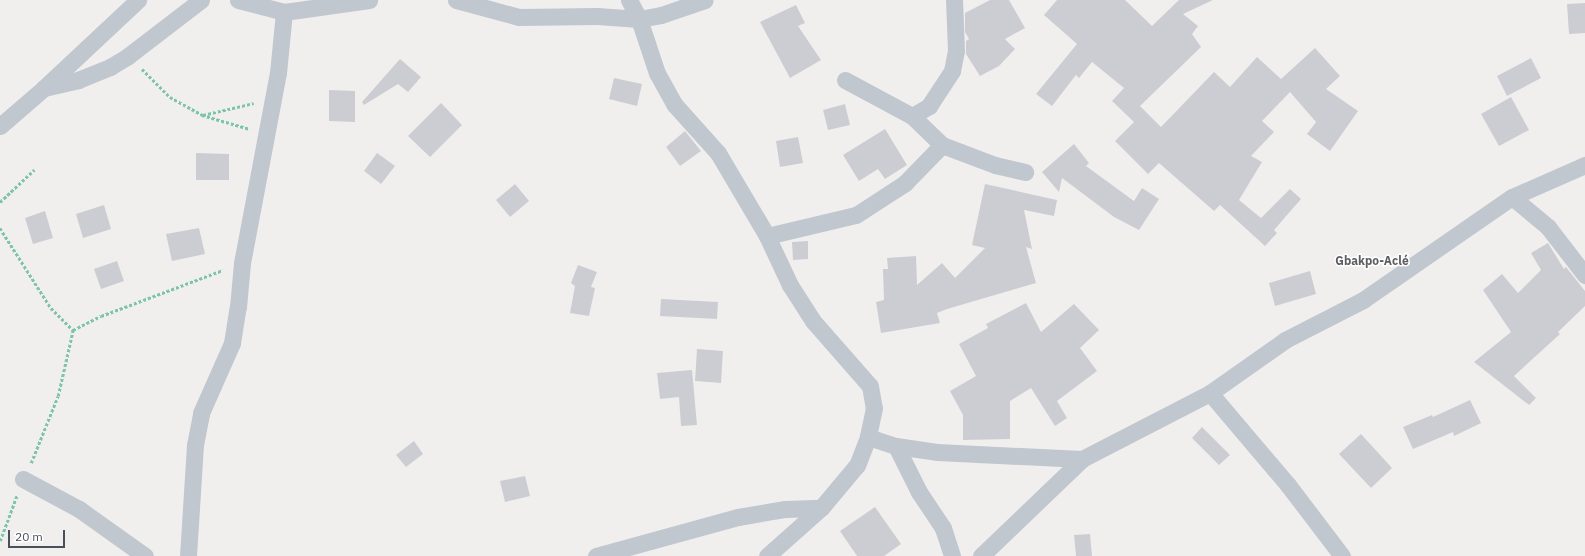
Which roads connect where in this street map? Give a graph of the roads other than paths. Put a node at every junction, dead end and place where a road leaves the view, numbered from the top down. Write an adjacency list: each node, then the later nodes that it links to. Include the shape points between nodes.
1 (201, 0): 12 (street, via 128,56 78,80)
2 (238, 0): 9 (street)
3 (369, 0): 9 (street)
4 (456, 0): 10 (street, via 519,17 597,16)
5 (629, 0): 10 (street)
6 (705, 0): 10 (street, via 661,15)
7 (954, 0): 13 (street, via 956,51 952,71 929,106)
8 (126, 3): 12 (street)
9 (284, 12): 28 (street, via 278,73 242,263 232,343 201,413 195,445)
10 (639, 19): 19 (street, via 657,73 674,104 718,153)
11 (845, 80): 13 (street)
12 (44, 88): 14 (street)
13 (912, 116): 15 (street)
14 (0, 126)
15 (942, 145): 17 (street, via 995,165); 19 (street, via 905,183 856,215)
16 (1585, 165): 18 (street)
17 (1025, 172)
18 (1512, 197): 20 (street, via 1548,227); 21 (street, via 1363,300 1285,340)
19 (767, 236): 22 (street, via 790,285 813,321 870,386 874,408)
20 (1585, 275)
21 (1210, 392): 24 (street); 33 (street, via 1288,485)
22 (868, 437): 23 (street); 26 (street, via 857,465)
23 (896, 446): 24 (street, via 937,452); 31 (street, via 919,492 943,528)
24 (1082, 460): 32 (street)
25 (23, 479): 27 (street, via 79,510)
26 (822, 508): 29 (street, via 785,508); 30 (street)
27 (145, 556)
28 (188, 556)
29 (596, 556)
30 (767, 556)
31 (952, 556)
32 (981, 556)
33 (1342, 556)

